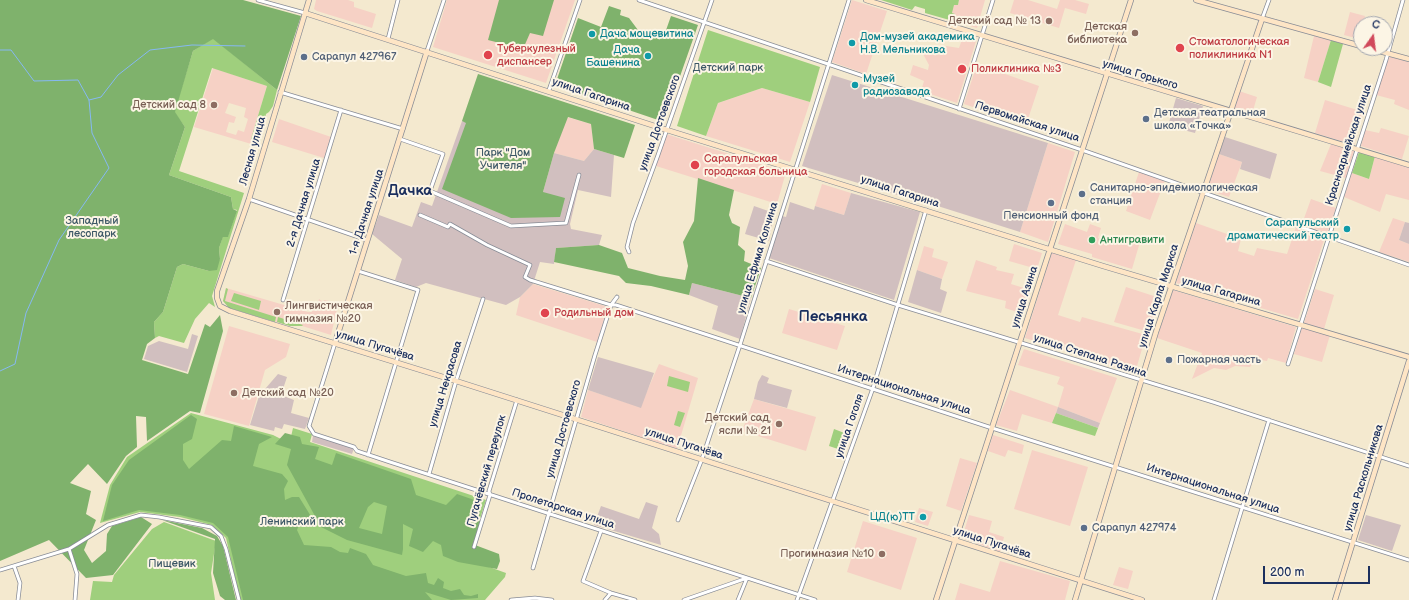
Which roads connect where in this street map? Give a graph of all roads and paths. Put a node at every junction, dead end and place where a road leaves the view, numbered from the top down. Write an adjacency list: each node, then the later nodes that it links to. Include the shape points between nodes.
1 (258, 0): 15 (street, улица Гагарина)
2 (309, 0): 15 (street, Лесная улица)
3 (398, 0): 20 (street)
4 (444, 0): 22 (street, 1-я Дачная улица)
5 (580, 0): 28 (street)
6 (639, 0): 17 (street, Первомайская улица)
7 (712, 0): 17 (street, улица Достоевского)
8 (849, 0): 26 (street, улица Ефима Колчина)
9 (866, 0): 19 (street, улица Горького)
10 (992, 0): 19 (street)
11 (1131, 0): 27 (street, улица Азина)
12 (1196, 0): 16 (street)
13 (1269, 0): 16 (street, улица Карла Маркса)
14 (1403, 0): 18 (street, Красноармейская улица)
15 (305, 13): 20 (street, улица Гагарина); 29 (street, Лесная улица)
16 (1262, 19): 21 (street); 32 (street, улица Карла Маркса)
17 (705, 22): 26 (street, Первомайская улица); 34 (street, улица Достоевского)
18 (1393, 35)
19 (982, 36): 27 (street, улица Горького); 30 (street)
20 (388, 39): 22 (street, улица Гагарина)
21 (1353, 44)
22 (427, 52): 28 (street, улица Гагарина); 33 (street, 1-я Дачная улица)
23 (1393, 54): 25 (street)
24 (1387, 56): 36 (street, Красноармейская улица)
25 (1409, 59)
26 (828, 65): 30 (street, Первомайская улица); 39 (street, улица Ефима Колчина)
27 (1107, 74): 32 (street, улица Горького); 37 (street, улица Азина)
28 (549, 90): 34 (street, улица Гагарина)
29 (280, 92): 31 (street); 42 (street, Лесная улица)
30 (959, 109): 37 (street, Первомайская улица)
31 (341, 110): 33 (street); 45 (street, 2-я Дачная улица)
32 (1231, 111): 36 (street, улица Горького); 41 (street, улица Карла Маркса)
33 (403, 129): 35 (street, 1-я Дачная улица)
34 (667, 130): 39 (street, улица Гагарина); 49 (street, улица Достоевского, via 632,223 627,247)
35 (400, 139): 40 (street, via 443,154 430,191 512,226 566,223); 47 (street, 1-я Дачная улица)
36 (1357, 149): 38 (street, улица Горького); 46 (street, Красноармейская улица)
37 (1082, 150): 41 (street, Первомайская улица); 48 (street, улица Азина)
38 (1409, 165)
39 (795, 168): 43 (street, улица Гагарина); 50 (street, улица Ефима Колчина)
40 (579, 175)
41 (1204, 192): 46 (street, Первомайская улица); 53 (street, улица Карла Маркса)
42 (248, 199): 45 (street); 59 (street, Лесная улица, via 217,291)
43 (926, 210): 48 (street, улица Гагарина); 58 (street, улица Гоголя)
44 (420, 215): 57 (street, Интернациональная улица, via 448,227 450,224 530,265 524,277 530,280)
45 (308, 218): 47 (street); 56 (street, 2-я Дачная улица)
46 (1329, 237): 51 (street, Первомайская улица); 60 (street, Красноармейская улица)
47 (367, 240): 52 (street, 1-я Дачная улица)
48 (1050, 249): 53 (street, улица Гагарина); 62 (street, улица Азина)
49 (629, 252)
50 (766, 262): 58 (street, улица Степана Разина); 63 (street, улица Ефима Колчина)
51 (1409, 265)
52 (358, 271): 61 (street, 1-я Дачная улица); 66 (street, via 418,290)
53 (1172, 287): 60 (street, улица Гагарина); 69 (street, улица Карла Маркса)
54 (617, 297): 57 (street, улица Достоевского)
55 (483, 298): 68 (street, улица Некрасова)
56 (283, 300)
57 (612, 305): 63 (street, Интернациональная улица); 72 (street, улица Достоевского)
58 (898, 305): 62 (street, улица Степана Разина); 70 (street, улица Гоголя)
59 (220, 306): 61 (street, улица Пугачёва)
60 (1301, 324): 64 (street, улица Гагарина); 67 (street, Красноармейская улица)
61 (335, 343): 66 (street, улица Пугачёва); 75 (street, 1-я Дачная улица)
62 (1020, 343): 69 (street, улица Степана Разина); 74 (street, улица Азина)
63 (740, 345): 70 (street, Интернациональная улица); 78 (street, улица Ефима Колчина)
64 (1409, 357)
65 (1409, 361): 77 (street, улица Раскольникова)
66 (396, 362): 68 (street, улица Пугачёва); 76 (street)
67 (1288, 364)
68 (456, 380): 71 (street, улица Пугачёва); 81 (street, улица Некрасова)
69 (1142, 382): 73 (street, улица Степана Разина); 80 (street, улица Карла Маркса)
70 (873, 388): 74 (street, Интернациональная улица); 83 (street, улица Гоголя)
71 (517, 400): 72 (street, улица Пугачёва); 82 (street, Пугачёвский переулок, via 489,491)
72 (577, 420): 78 (street, улица Пугачёва); 85 (street, улица Достоевского)
73 (1269, 420): 77 (street, улица Степана Разина); 84 (street)
74 (992, 428): 80 (street, Интернациональная улица); 88 (street, улица Азина)
75 (310, 430): 76 (street, Пролетарская улица, via 314,434 354,447)
76 (368, 455): 81 (street, Пролетарская улица)
77 (1380, 456): 79 (street, улица Степана Разина); 89 (street, улица Раскольникова)
78 (702, 459): 83 (street, улица Пугачёва); 86 (street, улица Ефима Колчина)
79 (1409, 466)
80 (1116, 468): 84 (street, Интернациональная улица); 97 (street, улица Карла Маркса)
81 (429, 474): 82 (street, Пролетарская улица)
82 (490, 495): 85 (street, Пролетарская улица); 90 (street, Пугачёвский переулок)
83 (833, 501): 88 (street, улица Пугачёва); 99 (street, улица Гоголя)
84 (1243, 508): 89 (street, Интернациональная улица); 114 (street)
85 (549, 514): 87 (street, Пролетарская улица); 94 (street, улица Достоевского)
86 (678, 520)
87 (602, 531): 96 (street, Пролетарская улица); 98 (street, via 583,581)
88 (956, 541): 97 (street, улица Пугачёва); 111 (street, улица Азина)
89 (1353, 543): 92 (street, Интернациональная улица); 115 (street, улица Раскольникова)
90 (474, 547)
91 (70, 549): 93 (street); 101 (street, via 77,574); 102 (street, via 108,525 141,515 211,527 221,536 226,549)
92 (1409, 560)
93 (14, 566): 95 (street); 100 (street, via 20,583)
94 (533, 568)
95 (0, 570)
96 (747, 578): 99 (street, Пролетарская улица); 107 (street); 108 (street)
97 (1081, 582): 112 (street, улица Карла Маркса); 113 (street, улица Пугачёва)
98 (611, 593): 105 (street); 106 (street)
99 (799, 595): 109 (street, улица Гоголя); 110 (street, Пролетарская улица)
100 (18, 600)
101 (76, 600)
102 (239, 600)
103 (511, 600): 104 (street)
104 (552, 600)
105 (605, 600)
106 (635, 600)
107 (684, 600)
108 (738, 600)
109 (797, 600)
110 (815, 600)
111 (936, 600)
112 (1075, 600)
113 (1142, 600)
114 (1214, 600)
115 (1335, 600)

